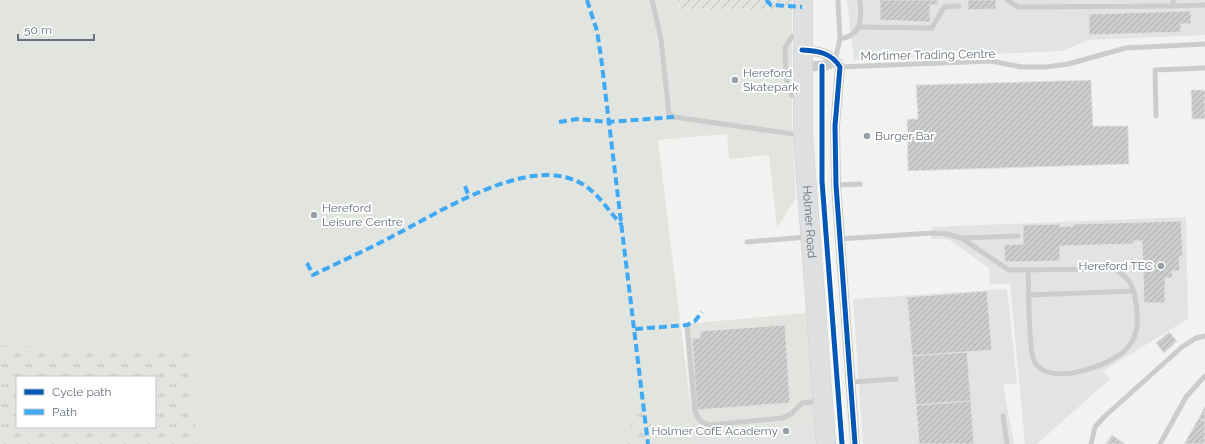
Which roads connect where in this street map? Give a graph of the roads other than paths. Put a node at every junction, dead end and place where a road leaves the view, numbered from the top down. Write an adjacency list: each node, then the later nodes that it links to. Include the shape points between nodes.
1 (652, 0): 18 (lane, via 661,39 670,114 685,119)
2 (803, 0): 13 (highway, Holmer Road)
3 (838, 0): 11 (lane)
4 (860, 0): 10 (lane, via 861,16)
5 (1007, 0): 9 (lane, via 1018,7)
6 (1173, 0): 9 (lane)
7 (1205, 5): 9 (lane)
8 (959, 6): 10 (lane, via 944,7 932,28)
9 (1173, 6)
10 (858, 27): 11 (lane, via 849,38)
11 (840, 39): 14 (lane)
12 (1205, 44): 14 (lane, Mortimer Trading Centre, via 1126,48 1068,64 1046,67 1022,67 991,61)
13 (802, 50): 14 (street, via 824,53); 14 (street, via 822,66); 16 (highway, Holmer Road); 16 (lane, via 792,36 786,48 786,79 792,95)
14 (837, 64): 20 (street)
15 (1205, 68): 17 (lane, via 1155,70)
16 (802, 98): 18 (highway, Holmer Road)
17 (1156, 116)
18 (803, 136): 22 (highway, Holmer Road)
19 (860, 184): 20 (lane)
20 (836, 185): 24 (street)
21 (1018, 236): 23 (lane)
22 (810, 237): 25 (lane); 34 (highway, Holmer Road)
23 (961, 238): 24 (lane, via 932,233); 26 (lane, via 1009,270)
24 (839, 239): 33 (street)
25 (746, 242)
26 (1028, 271): 27 (lane, via 1115,268 1124,274); 28 (lane)
27 (1134, 290): 28 (lane); 28 (lane, via 1138,323 1129,347 1100,365 1076,373 1050,373 1037,366 1031,345)
28 (1029, 295)
29 (687, 325): 34 (lane, via 695,411 703,423 710,425 783,418 791,414 802,402)
30 (1205, 336): 39 (lane, via 1182,346 1104,417 1095,426)
31 (1205, 376): 40 (lane, via 1186,397)
32 (896, 379): 33 (lane)
33 (850, 382): 37 (street)
34 (822, 401): 36 (highway, Holmer Road)
35 (1003, 416): 38 (lane)
36 (826, 444)
37 (855, 444)
38 (1007, 444)
39 (1091, 444)
40 (1160, 444)

